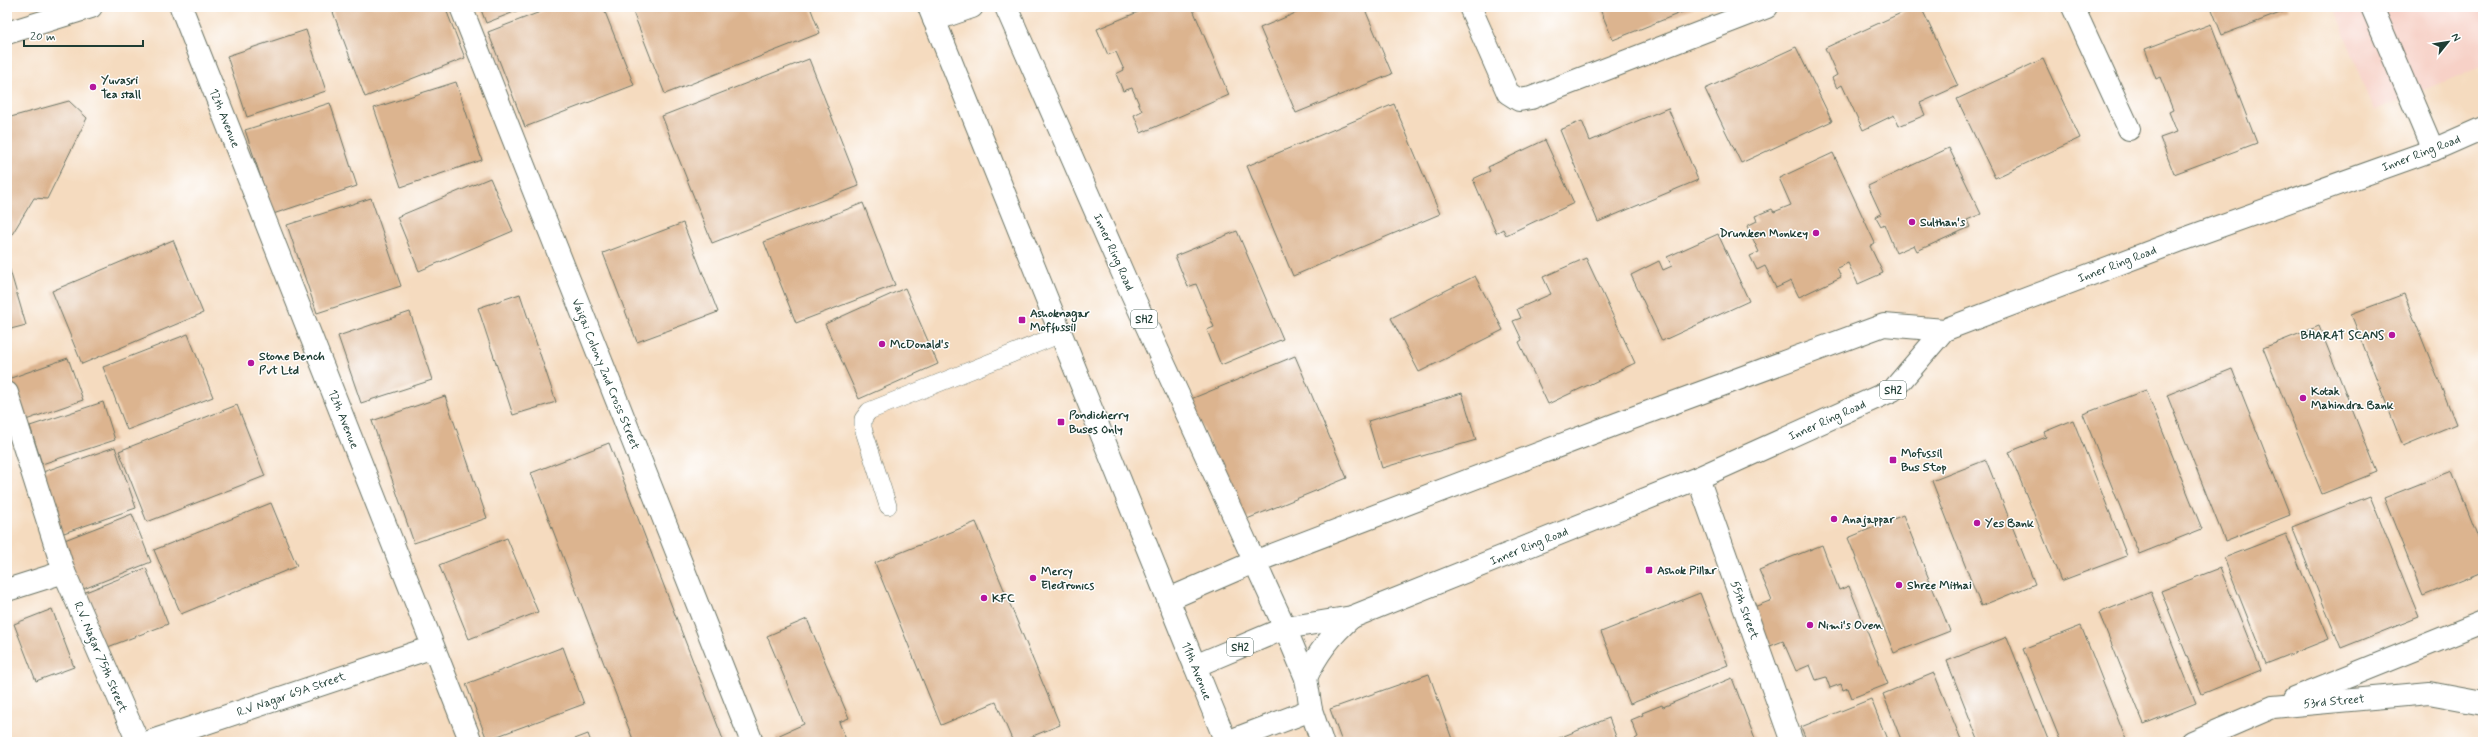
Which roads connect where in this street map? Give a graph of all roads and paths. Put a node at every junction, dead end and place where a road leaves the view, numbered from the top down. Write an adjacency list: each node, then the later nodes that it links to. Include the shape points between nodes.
1 (91, 7): 11 (street)
2 (181, 7): 27 (street, 12th Avenue)
3 (461, 7): 36 (street, Vaigai Colony 2nd Cross Street)
4 (972, 7): 10 (street)
5 (1006, 7): 20 (street, Inner Ring Road / SH2, via 1127,283)
6 (1470, 7): 7 (street, via 1508,93 1519,100 1531,98)
7 (1767, 7)
8 (2073, 7): 13 (street)
9 (2372, 7): 14 (street)
10 (932, 14): 16 (street, 11th Avenue)
11 (7, 33)
12 (2483, 128): 14 (street, Inner Ring Road / SH2)
13 (2129, 129)
14 (2433, 150): 15 (street, Inner Ring Road / SH2, via 2184,239)
15 (1944, 330): 18 (street, Inner Ring Road / SH2, via 1893,390); 20 (street, via 1884,325)
16 (1061, 334): 19 (lane, via 869,411 863,419 863,428); 23 (street, 11th Avenue)
17 (7, 393): 21 (street, R.V. Nagar 75th Street)
18 (1698, 478): 24 (street, Inner Ring Road / SH2); 39 (street, 55th Street)
19 (888, 506)
20 (1254, 562): 23 (street); 26 (street, Inner Ring Road / SH2)
21 (64, 572): 22 (street); 33 (street, R.V. Nagar 75th Street)
22 (7, 590)
23 (1169, 599): 28 (street, 11th Avenue)
24 (1352, 617): 26 (street, Inner Ring Road / SH2); 29 (street, via 1331,636)
25 (2483, 622): 31 (street)
26 (1285, 628): 28 (street, Inner Ring Road / SH2); 29 (street)
27 (433, 647): 34 (street, R.V Nagar 69A Street); 35 (street, 12th Avenue)
28 (1195, 666): 37 (street, 11th Avenue)
29 (1306, 678): 32 (street)
30 (2483, 703): 31 (street, 53rd Street, via 2429,693)
31 (2273, 706): 40 (street, 53rd Street)
32 (1311, 710): 37 (street); 38 (street)
33 (138, 742)
34 (149, 742)
35 (471, 742)
36 (752, 742)
37 (1227, 742)
38 (1322, 742)
39 (1792, 742)
40 (2192, 742)

